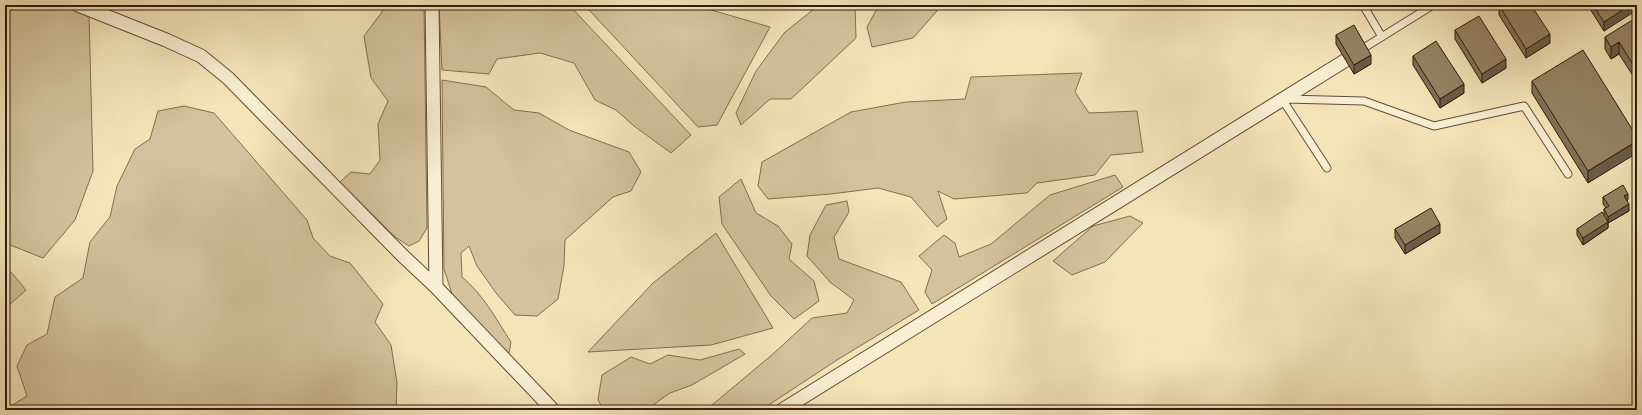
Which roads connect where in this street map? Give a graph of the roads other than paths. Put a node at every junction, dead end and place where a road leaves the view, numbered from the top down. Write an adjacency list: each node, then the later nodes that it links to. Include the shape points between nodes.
1 (78, 5): 10 (street, via 201,56 228,78)
2 (432, 5): 10 (street)
3 (1363, 5): 5 (lane)
4 (1433, 5): 5 (lane)
5 (1382, 37): 6 (lane)
6 (1346, 60): 7 (street)
7 (1282, 99): 8 (lane); 9 (lane, via 1364,101 1434,126 1524,106); 12 (street)
8 (1327, 168)
9 (1568, 174)
10 (436, 287): 11 (street)
11 (553, 410)
12 (782, 410)

